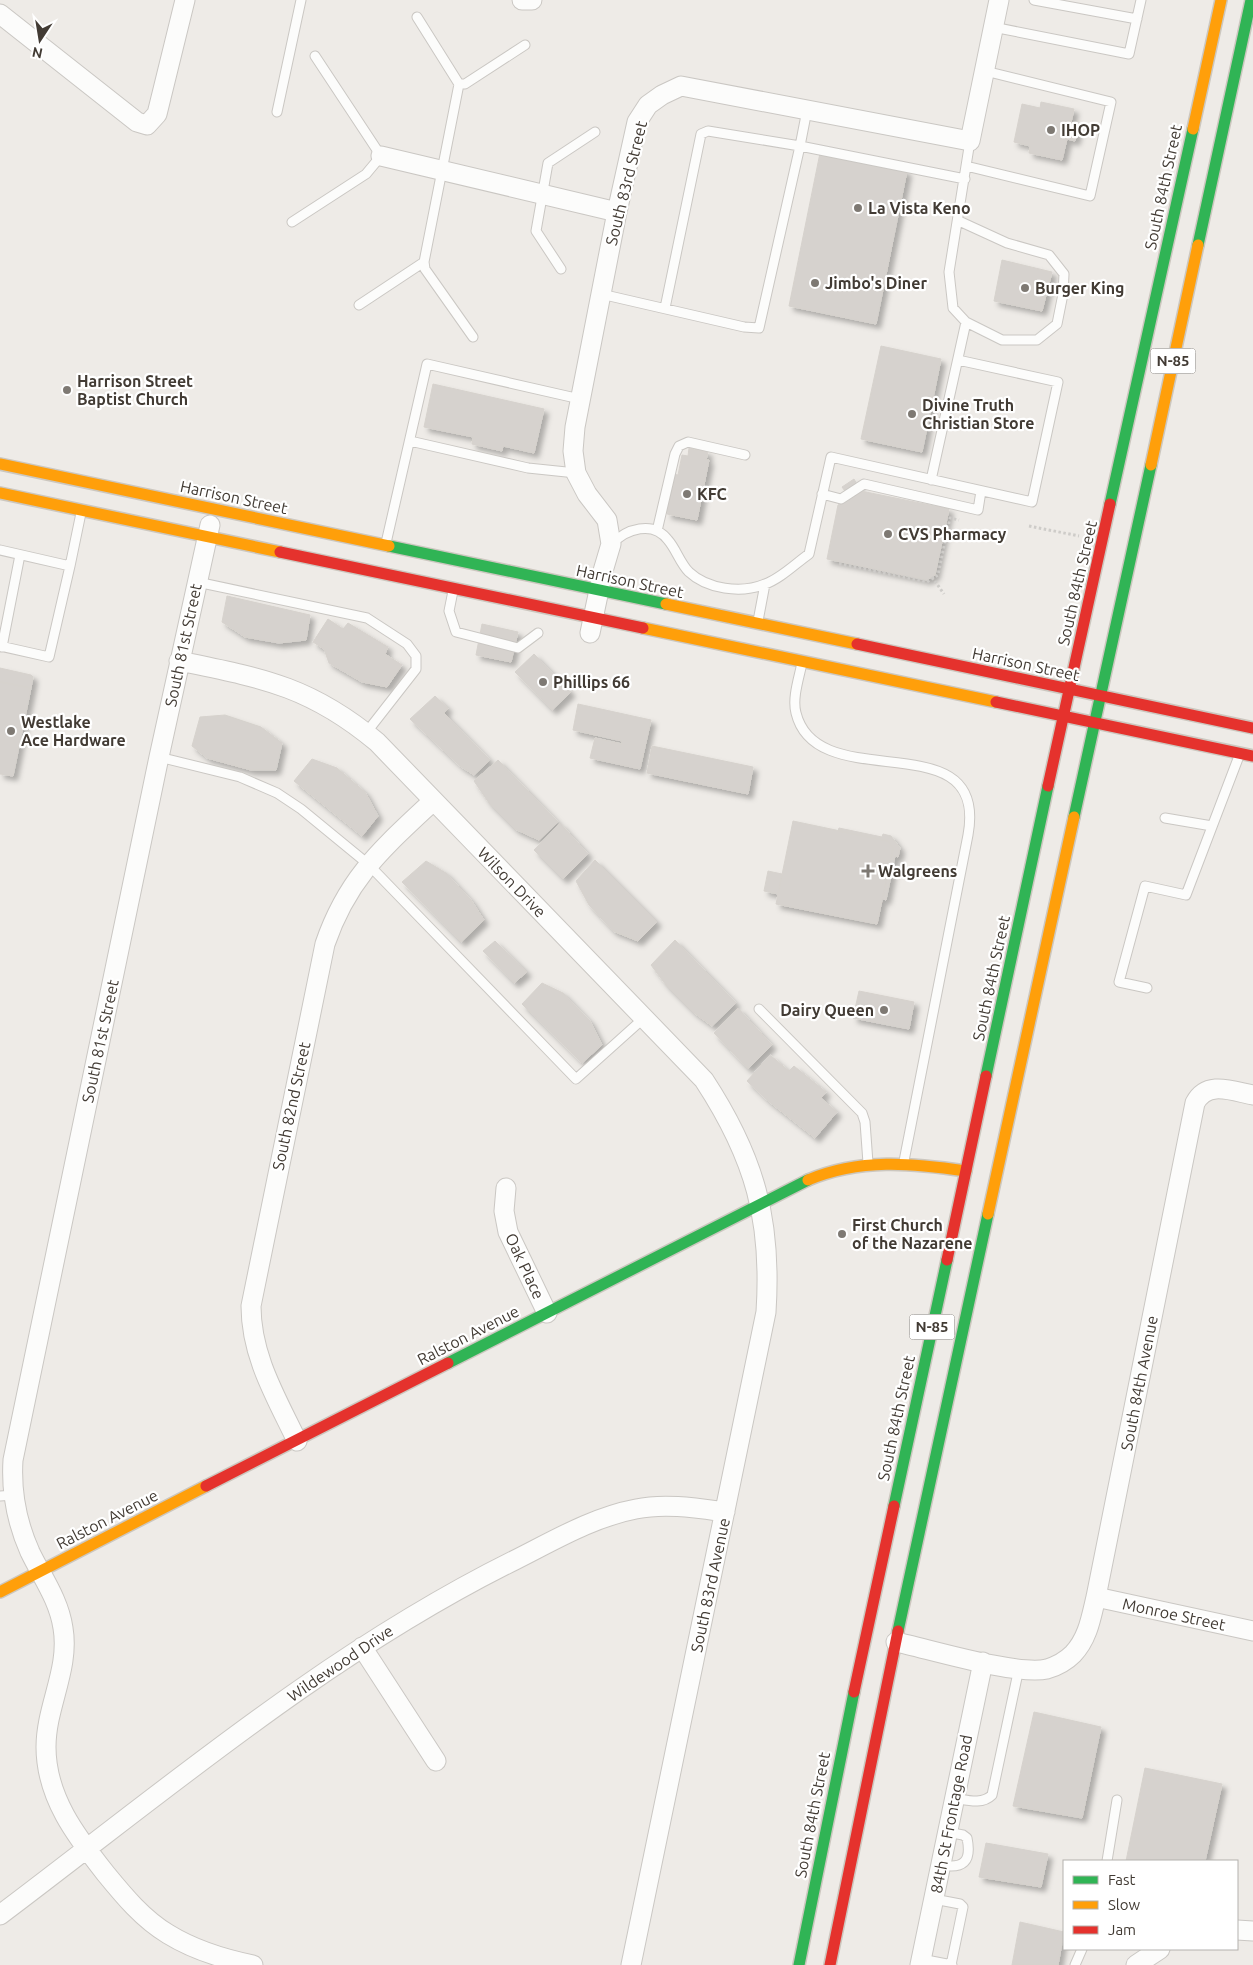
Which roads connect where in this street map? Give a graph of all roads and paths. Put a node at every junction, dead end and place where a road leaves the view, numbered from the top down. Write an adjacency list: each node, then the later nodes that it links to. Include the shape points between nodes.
1 (185, 0): 10 (street, via 157,114 147,125 137,122)
2 (301, 0): 19 (lane)
3 (522, 0): 4 (street)
4 (532, 0)
5 (999, 0): 13 (street)
6 (1034, 0): 12 (lane)
7 (1141, 0): 12 (lane)
8 (1221, 0): 73 (main road, South 84th Street / N-85)
9 (1251, 0): 74 (main road, N-85)
10 (0, 14)
11 (417, 17): 17 (lane)
12 (1137, 19): 13 (lane, via 1129,54)
13 (994, 27): 16 (street)
14 (525, 45): 17 (lane, via 465,84)
15 (315, 56): 23 (lane)
16 (985, 71): 21 (street); 24 (lane, via 1111,102 1090,196)
17 (459, 84): 25 (lane)
18 (808, 110): 21 (street, South 83rd Street); 22 (lane); 28 (street, South 83rd Street, via 681,86 662,95 648,105 637,122)
19 (277, 112)
20 (595, 132): 27 (lane, via 548,163)
21 (970, 141): 24 (lane)
22 (800, 146): 26 (lane); 35 (lane, via 708,131 701,134); 35 (lane, via 759,328)
23 (381, 156): 25 (street); 30 (lane, via 366,174)
24 (966, 166): 26 (lane)
25 (442, 171): 27 (street); 31 (lane)
26 (965, 179): 29 (lane)
27 (543, 195): 28 (street); 32 (lane, via 536,231)
28 (617, 212): 33 (street, South 83rd Street)
29 (959, 220): 36 (lane, via 950,272 953,308); 36 (lane, via 1007,243 1049,255 1064,274 1064,294 1057,324 1037,340 1002,340)
30 (292, 222)
31 (424, 262): 34 (lane); 37 (lane, via 425,269)
32 (561, 269)
33 (602, 294): 35 (lane); 39 (street, South 83rd Street)
34 (360, 305)
35 (665, 308)
36 (966, 322): 38 (lane)
37 (473, 337)
38 (958, 360): 44 (lane); 45 (lane, via 1058,382 1032,502)
39 (580, 399): 40 (lane, via 427,364); 43 (street, South 83rd Street, via 573,451)
40 (410, 441): 43 (lane, via 528,468); 56 (lane)
41 (745, 455): 52 (lane, via 688,442 679,446)
42 (0, 464): 48 (main road, Harrison Street)
43 (576, 473): 55 (street, South 83rd Street, via 606,520)
44 (931, 480): 45 (lane); 47 (lane, via 831,457)
45 (981, 491): 47 (lane, via 978,510 864,484 841,499)
46 (0, 493): 49 (main road)
47 (822, 494): 63 (lane, via 809,554)
48 (214, 509): 54 (street, South 81st Street); 56 (main road, Harrison Street)
49 (82, 510): 54 (main road); 60 (lane)
50 (965, 521): 61 (path, via 950,518 938,575)
51 (1029, 526): 53 (path)
52 (657, 531): 55 (lane, via 636,528 619,536); 63 (lane, via 668,540 687,570 704,582 727,588)
53 (1079, 536)
54 (207, 537): 62 (street, South 81st Street); 64 (main road)
55 (612, 544): 65 (street)
56 (385, 546): 65 (main road, Harrison Street)
57 (0, 550): 58 (lane)
58 (20, 555): 60 (lane); 70 (lane)
59 (838, 564): 61 (path, via 928,582)
60 (70, 566): 70 (lane, via 49,657)
61 (933, 578): 66 (path)
62 (197, 582): 71 (street, South 81st Street); 78 (lane, via 367,618 406,644 416,656 416,669)
63 (765, 584): 67 (lane)
64 (453, 588): 68 (main road); 69 (lane, via 449,611 456,632 518,648)
65 (599, 591): 67 (main road, Harrison Street); 68 (street)
66 (944, 594)
67 (757, 624): 73 (main road, Harrison Street)
68 (592, 625): 72 (main road)
69 (538, 633)
70 (1, 646)
71 (180, 661): 78 (street, Wilson Drive, via 282,684 333,709); 81 (street, South 81st Street)
72 (802, 662): 75 (main road); 90 (lane, via 795,711 812,740 829,752 930,767 946,773 969,804 968,835)
73 (1069, 689): 74 (main road, Harrison Street); 75 (main road, South 84th Street / N-85)
74 (1100, 696): 76 (main road, N-85); 77 (main road, Harrison Street)
75 (1064, 716): 76 (main road); 92 (main road, South 84th Street / N-85)
76 (1094, 722): 79 (main road); 98 (main road, N-85)
77 (1253, 728)
78 (366, 733): 82 (street, Wilson Drive, via 406,770)
79 (1240, 753): 80 (main road); 84 (lane)
80 (1253, 756)
81 (159, 757): 85 (lane, via 240,777 277,793); 100 (street, South 81st Street)
82 (433, 801): 85 (street, South 82nd Street); 88 (street, Wilson Drive)
83 (1165, 818): 84 (lane)
84 (1212, 826): 86 (lane, via 1186,894 1145,886 1119,982)
85 (368, 864): 88 (lane, via 576,1079); 99 (street, South 82nd Street, via 348,890 325,944 253,1287 251,1322 259,1362)
86 (1147, 988)
87 (759, 1009): 91 (lane, via 862,1113)
88 (644, 1018): 95 (street, Wilson Drive, via 704,1080 724,1110 748,1160)
89 (1253, 1095): 104 (street, South 84th Avenue, via 1210,1088 1195,1103)
90 (904, 1163): 91 (main road, Ralston Avenue); 92 (main road, Ralston Avenue)
91 (868, 1166): 95 (main road, Ralston Avenue, via 837,1170 812,1178)
92 (966, 1170): 93 (main road); 124 (main road, South 84th Street / N-85)
93 (976, 1187)
94 (506, 1188): 97 (street, Oak Place, via 504,1211 508,1232)
95 (760, 1203): 97 (main road, Ralston Avenue); 101 (street, South 83rd Avenue, via 766,1238 766,1312)
96 (957, 1298): 98 (main road, via 955,1313)
97 (547, 1313): 99 (main road, Ralston Avenue)
98 (959, 1351): 106 (main road, N-85)
99 (297, 1441): 102 (main road, Ralston Avenue)
100 (7, 1495): 102 (street, South 81st Street)
101 (725, 1512): 107 (street, Wildewood Drive, via 662,1506 636,1508 612,1515 489,1573); 123 (street, South 83rd Avenue)
102 (40, 1571): 103 (main road, Ralston Avenue); 113 (street, South 81st Street, via 63,1628 64,1654 47,1726 48,1768 60,1808)
103 (0, 1592)
104 (1096, 1597): 105 (street, Monroe Street); 109 (street, South 84th Avenue, via 1086,1635 1072,1655 1059,1665 1046,1669)
105 (1253, 1631)
106 (896, 1642): 108 (street); 125 (main road, N-85)
107 (362, 1647): 110 (street); 113 (street, Wildewood Drive, via 280,1704)
108 (983, 1662): 109 (street); 111 (street, 84th St Frontage Road)
109 (1019, 1668): 111 (lane, via 992,1795 987,1800 975,1801)
110 (436, 1761)
111 (954, 1798): 115 (street, 84th St Frontage Road)
112 (1117, 1800): 114 (lane)
113 (87, 1850): 116 (street, Wildewood Drive); 122 (street, South 81st Street, via 126,1898 153,1924 200,1950)
114 (1107, 1860)
115 (934, 1899): 121 (street, 84th St Frontage Road); 126 (lane, via 963,1907)
116 (0, 1915)
117 (1238, 1930): 118 (street)
118 (1253, 1931)
119 (1082, 1950): 127 (lane)
120 (1158, 1950): 128 (street)
121 (920, 1962): 126 (lane)
122 (253, 1965)
123 (631, 1965)
124 (799, 1965)
125 (830, 1965)
126 (951, 1965)
127 (1076, 1965)
128 (1136, 1965)

